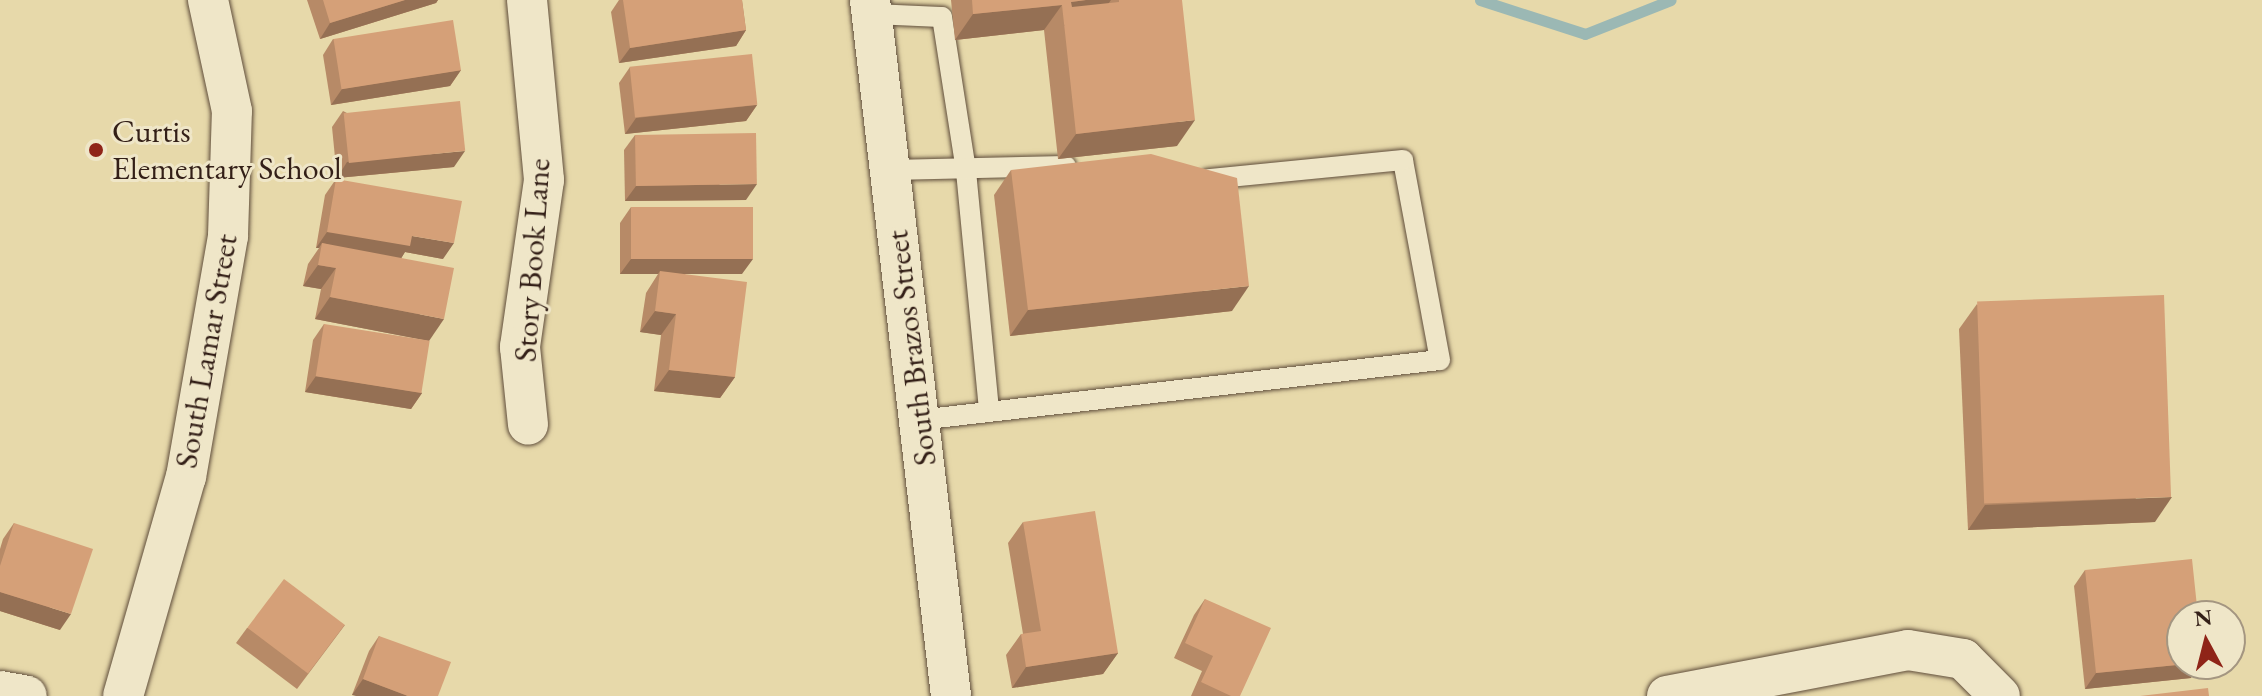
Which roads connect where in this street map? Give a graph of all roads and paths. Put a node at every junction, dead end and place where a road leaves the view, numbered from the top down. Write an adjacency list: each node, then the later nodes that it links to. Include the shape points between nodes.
1 (208, 0): 13 (street, South Lamar Street, via 232,111 228,236 186,477)
2 (527, 0): 10 (street, Story Book Lane, via 544,180 520,347)
3 (871, 7): 5 (street, South Brazos Street); 6 (lane, via 942,17)
4 (1090, 164): 6 (lane)
5 (890, 170): 6 (lane); 9 (street, South Brazos Street)
6 (966, 171): 8 (lane)
7 (1191, 178): 8 (lane, via 1403,160 1440,360)
8 (989, 412): 9 (lane)
9 (919, 420): 14 (street, South Brazos Street)
10 (528, 425)
11 (0, 691): 12 (street)
12 (27, 696)
13 (123, 696)
14 (951, 696)
15 (1667, 696): 16 (street, via 1908,650 1963,659)
16 (2000, 696)

